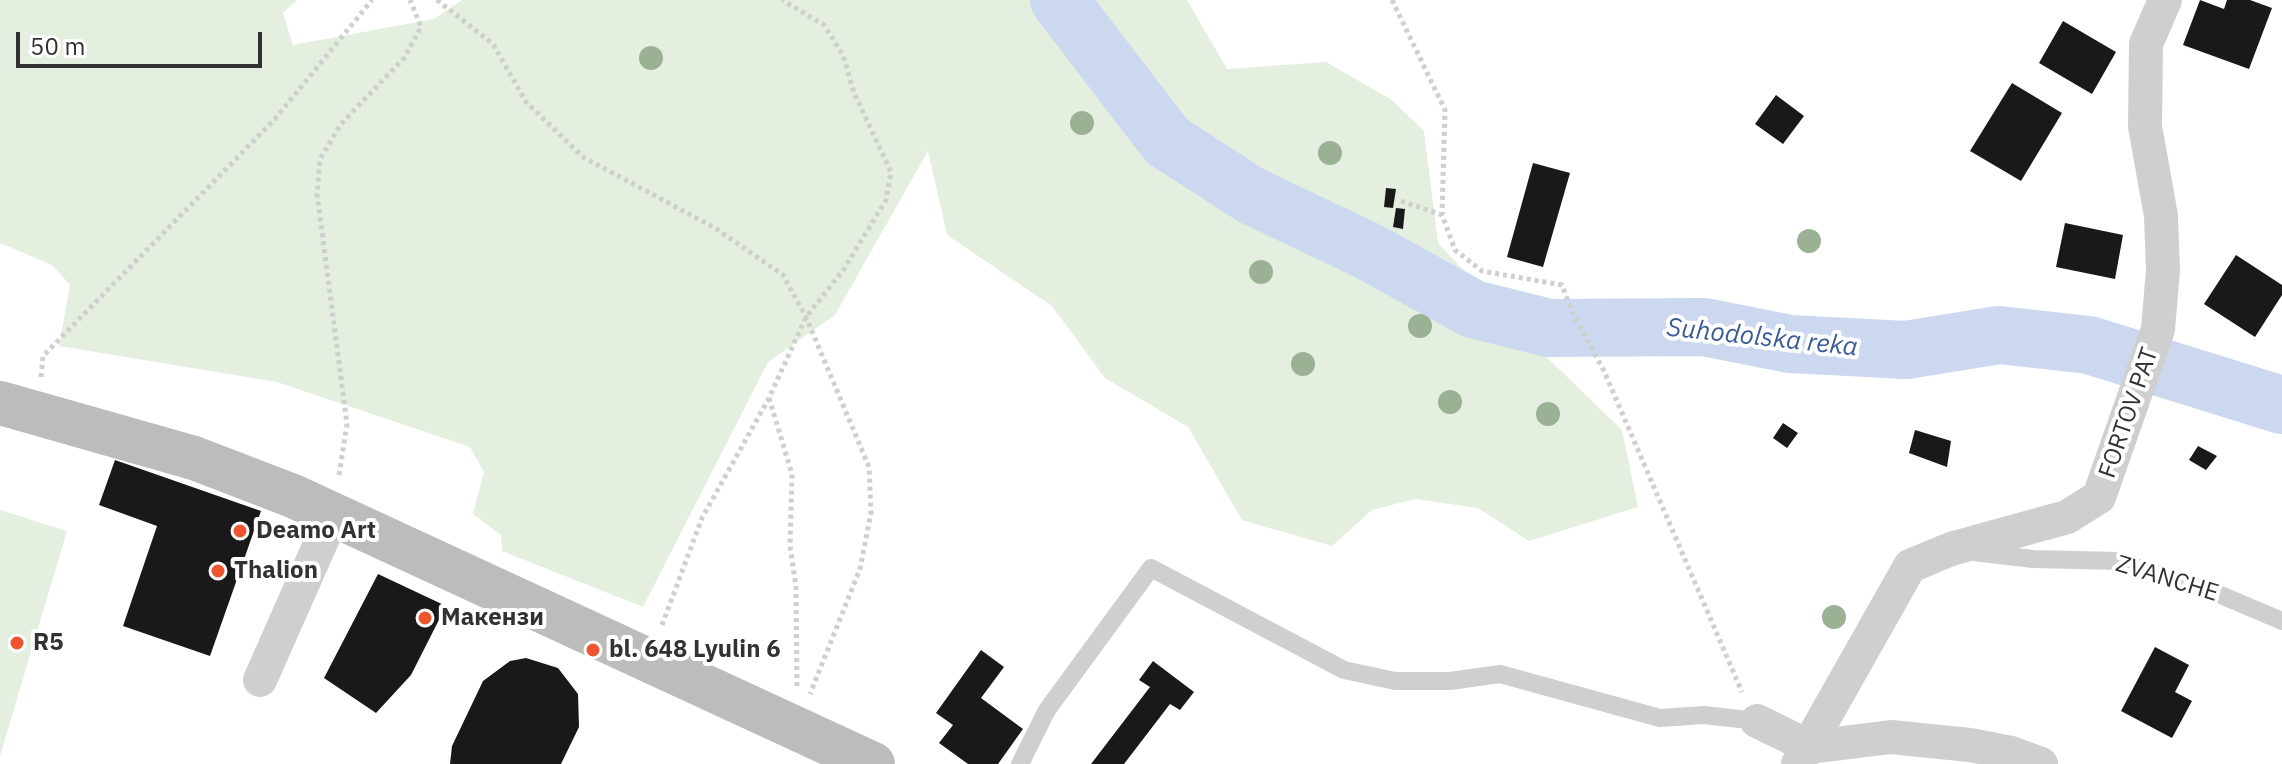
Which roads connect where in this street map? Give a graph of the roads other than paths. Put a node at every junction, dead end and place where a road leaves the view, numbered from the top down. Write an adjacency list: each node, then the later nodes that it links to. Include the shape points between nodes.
1 (2165, 0): 4 (street, FORTOV PAT, via 2146,44 2145,126 2161,216 2158,329 2099,497 2067,517)
2 (18, 408): 3 (main road)
3 (335, 502): 6 (street); 9 (main road)
4 (1951, 549): 5 (lane, ZVANCHE, via 2033,559 2118,561); 8 (street, FORTOV PAT, via 1910,566)
5 (2282, 621)
6 (260, 680)
7 (1757, 721): 8 (street); 10 (lane, via 1704,715 1660,718 1500,674 1395,681 1344,670 1151,568 1047,710)
8 (1804, 755): 11 (street, via 1891,737 1970,745)
9 (873, 764)
10 (1020, 764)
11 (2041, 764)

